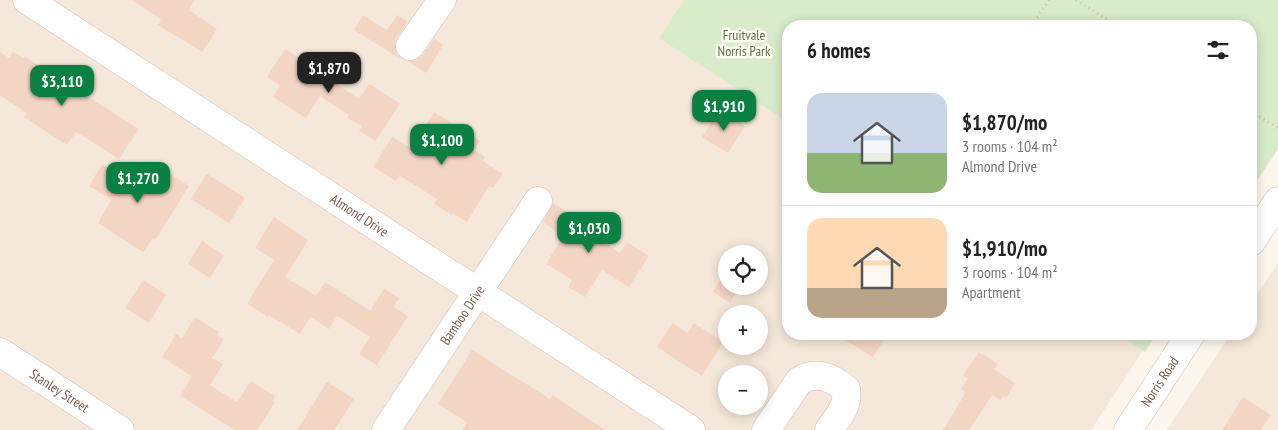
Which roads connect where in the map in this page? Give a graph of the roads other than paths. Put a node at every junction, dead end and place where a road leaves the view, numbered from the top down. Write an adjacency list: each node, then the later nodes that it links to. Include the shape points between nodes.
1 (27, 0): 7 (street, Almond Drive)
2 (442, 0): 3 (street)
3 (410, 46)
4 (538, 201): 7 (street, Bamboo Drive)
5 (1278, 201): 6 (street)
6 (1257, 233)
7 (477, 291): 11 (street, Bamboo Drive); 12 (street, Almond Drive)
8 (1187, 340): 15 (street, Norris Road)
9 (0, 352): 10 (street, Stanley Street)
10 (120, 430)
11 (386, 430)
12 (691, 430)
13 (766, 430): 14 (street, via 799,381 817,374 831,378 846,389 848,398)
14 (829, 430)
15 (1128, 430)

